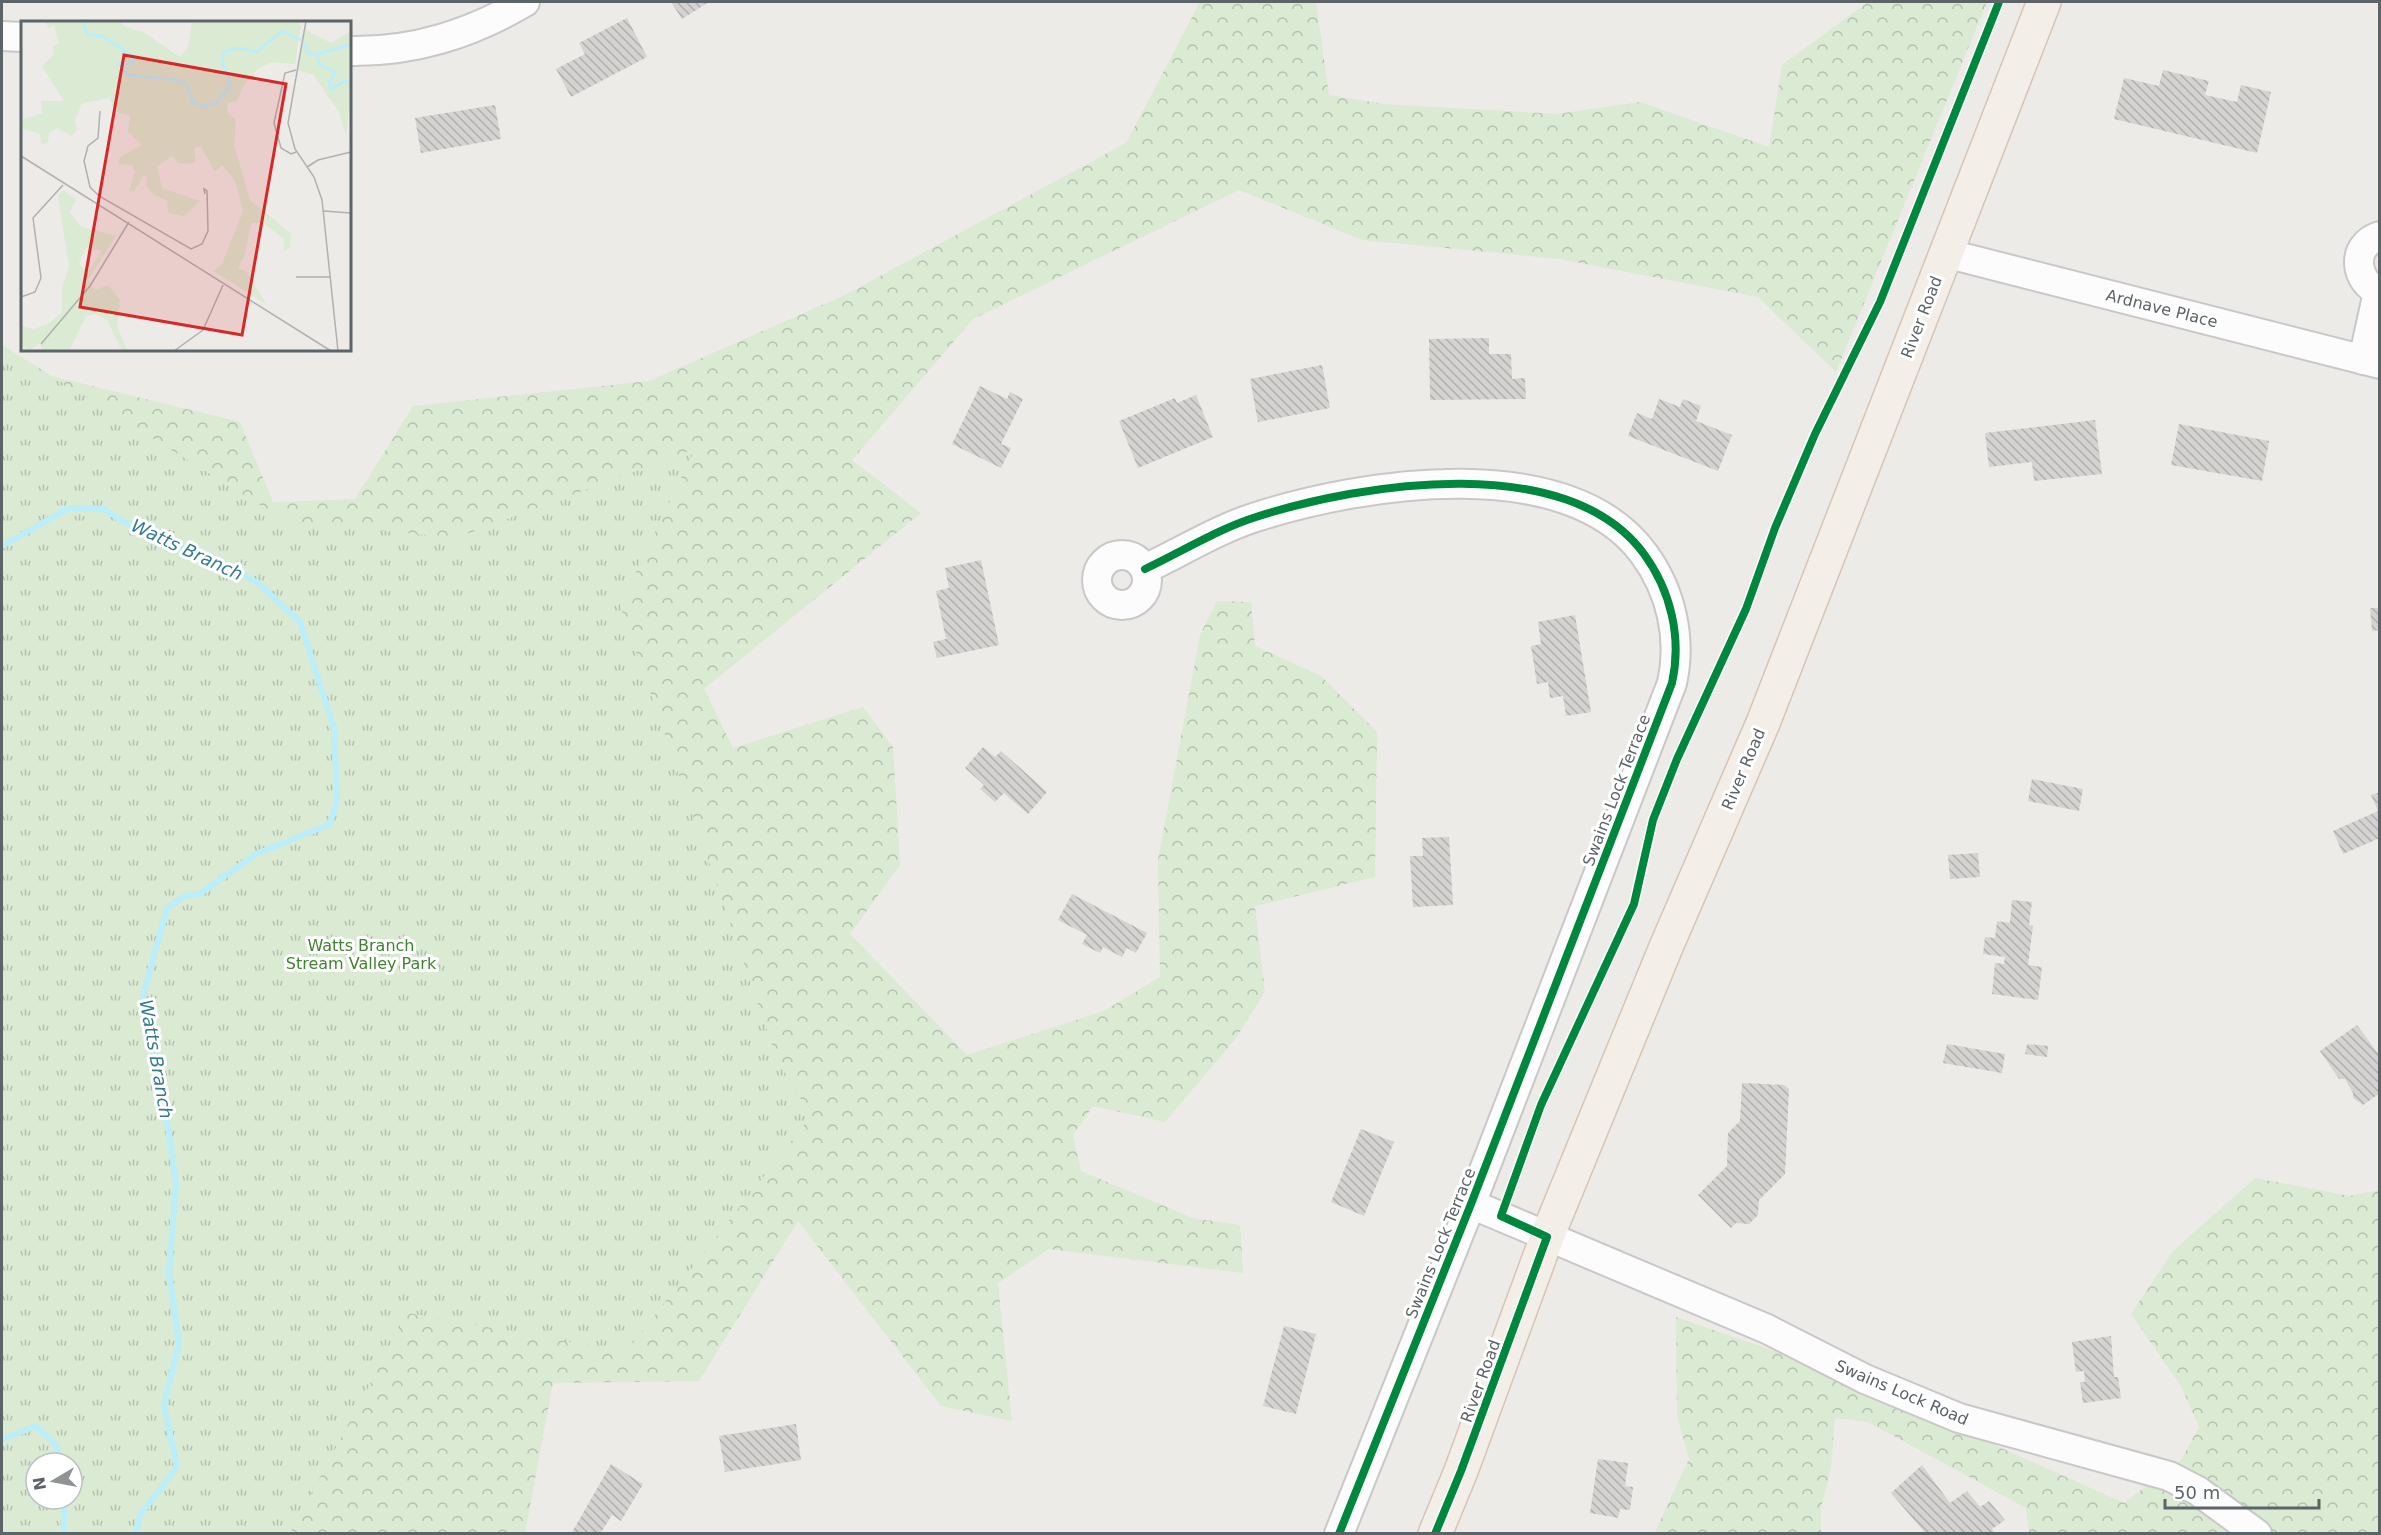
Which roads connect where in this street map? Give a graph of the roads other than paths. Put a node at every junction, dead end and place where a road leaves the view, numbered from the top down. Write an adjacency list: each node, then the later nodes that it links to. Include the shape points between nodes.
1 (525, 2): 5 (street, via 446,39 381,51)
2 (2044, 2): 7 (main road, River Road)
3 (2, 36): 4 (street)
4 (21, 37)
5 (351, 51)
6 (2379, 236): 8 (street, via 2367,242 2358,260 2361,278)
7 (1945, 253): 9 (street, Ardnave Place); 12 (main road, River Road, via 1763,723)
8 (2379, 292): 9 (street)
9 (2371, 362)
10 (1145, 569): 11 (street, Swains Lock Terrace, via 1254,518 1317,501 1412,485 1481,485 1541,491 1577,501 1611,520 1634,540 1659,574 1671,607 1676,638 1672,682)
11 (1471, 1204): 12 (street, Swains Lock Terrace); 13 (street, Swains Lock Terrace)
12 (1547, 1237): 14 (main road, River Road); 15 (street, Swains Lock Road, via 1767,1329 1908,1398 1969,1421 2169,1476 2198,1491)
13 (1339, 1533)
14 (1435, 1533)
15 (2258, 1533)

